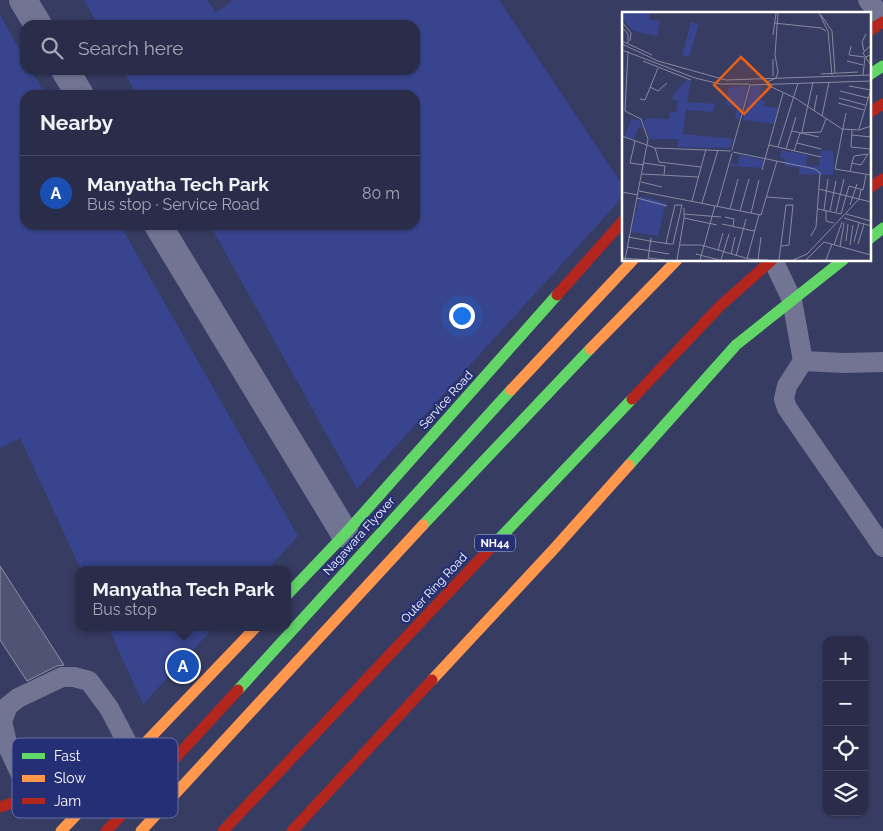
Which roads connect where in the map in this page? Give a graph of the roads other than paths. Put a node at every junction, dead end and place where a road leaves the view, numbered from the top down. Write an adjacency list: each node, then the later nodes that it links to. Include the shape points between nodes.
1 (23, 0): 3 (street)
2 (868, 0): 4 (lane)
3 (35, 20)
4 (883, 20): 5 (main road)
5 (870, 30)
6 (883, 66): 7 (main road)
7 (870, 74)
8 (68, 75): 9 (street)
9 (77, 90)
10 (883, 104): 11 (main road)
11 (870, 112)
12 (883, 179): 13 (main road)
13 (870, 187)
14 (622, 222): 26 (main road, Service Road)
15 (883, 228): 17 (main road)
16 (161, 230): 26 (street)
17 (870, 238)
18 (632, 261): 32 (main road, Nagawara Flyover)
19 (676, 261): 34 (main road, via 356,595)
20 (772, 261): 44 (main road, Outer Ring Road / NH44, via 720,306)
21 (773, 261): 23 (lane)
22 (842, 261): 23 (main road)
23 (792, 300): 24 (lane); 45 (main road, via 736,345 553,550)
24 (803, 361): 25 (lane); 27 (lane, via 787,386 784,399 787,408)
25 (883, 362)
26 (345, 534): 28 (main road, Service Road)
27 (883, 547)
28 (291, 591)
29 (252, 631): 31 (main road)
30 (121, 738): 33 (lane, via 109,708 88,681 62,677 8,706 2,721)
31 (151, 738)
32 (178, 755)
33 (12, 756)
34 (178, 790)
35 (12, 803): 36 (main road)
36 (0, 807)
37 (74, 818): 40 (main road)
38 (153, 818): 43 (main road)
39 (117, 819): 41 (main road, Nagawara Flyover); 42 (main road)
40 (61, 831)
41 (106, 831)
42 (113, 831)
43 (141, 831)
44 (224, 831)
45 (292, 831)

